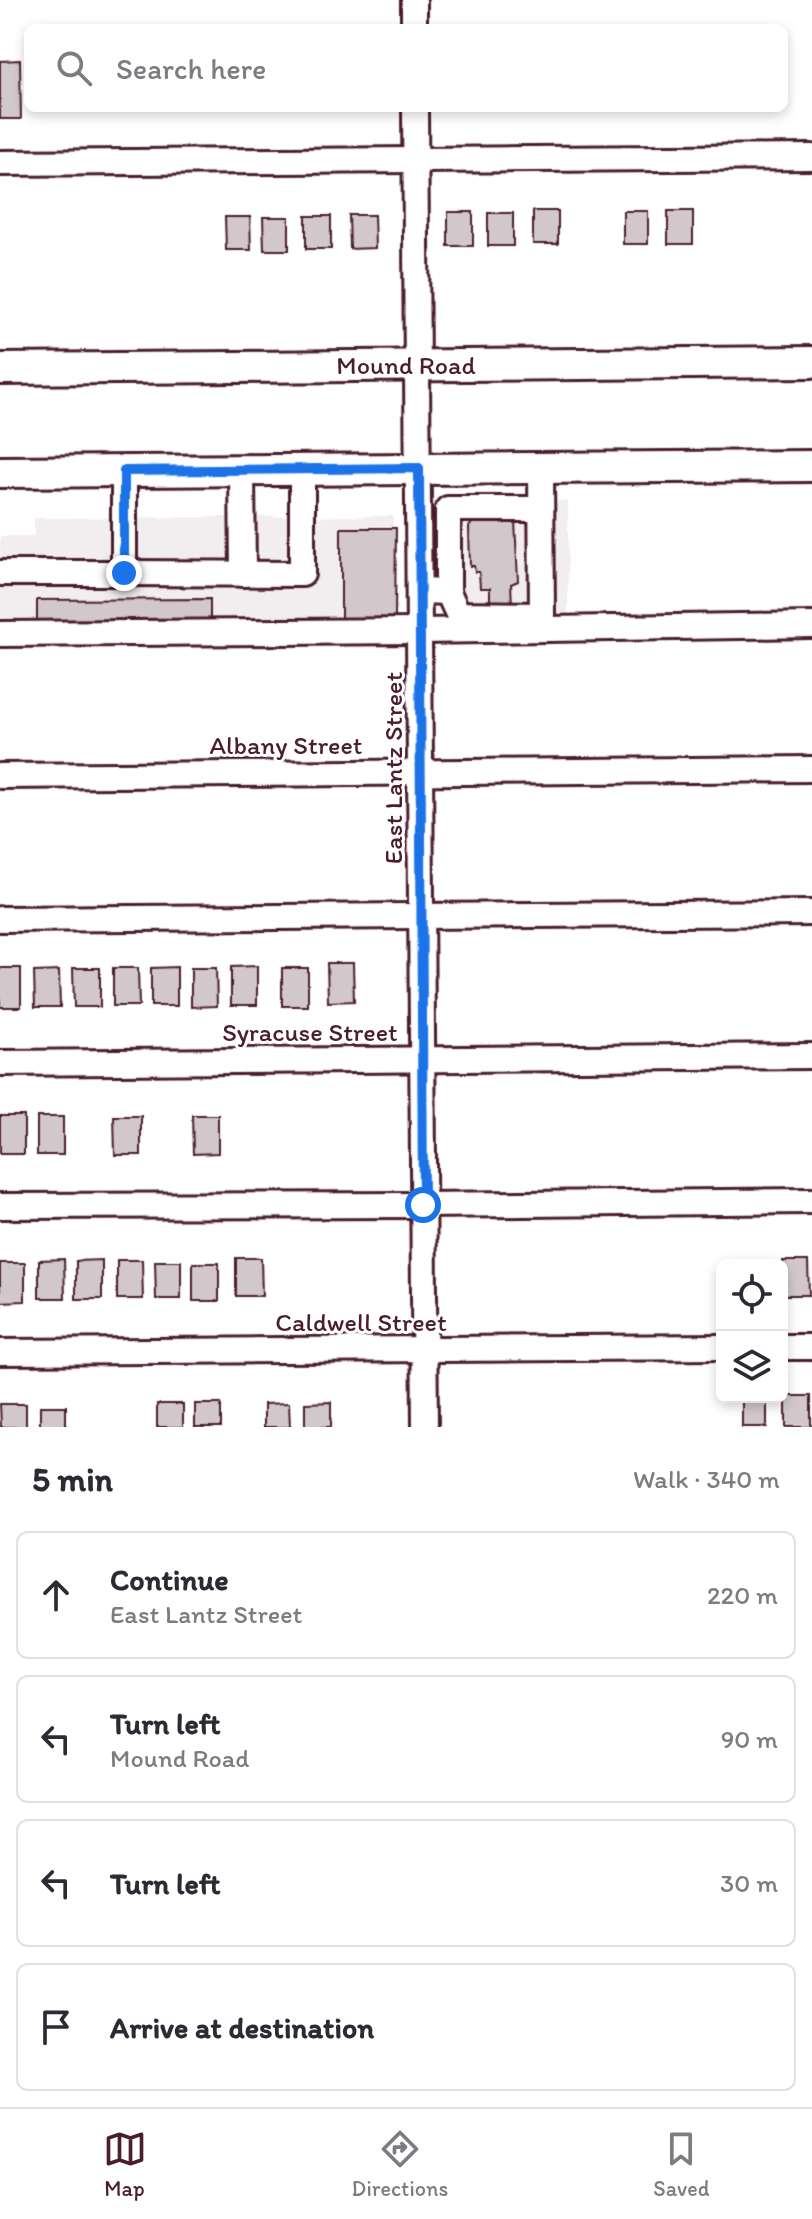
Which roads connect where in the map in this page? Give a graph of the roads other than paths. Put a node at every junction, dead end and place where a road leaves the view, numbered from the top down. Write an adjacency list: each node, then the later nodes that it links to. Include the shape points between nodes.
1 (414, 0): 2 (street)
2 (414, 24)
3 (415, 112): 5 (street, East Lantz Street)
4 (812, 157): 5 (street)
5 (416, 160): 6 (street); 8 (street, East Lantz Street)
6 (0, 163)
7 (812, 362): 8 (main road, Mound Road)
8 (418, 365): 9 (main road, Mound Road); 11 (street, East Lantz Street)
9 (0, 369)
10 (812, 466): 12 (main road)
11 (419, 468): 12 (main road); 13 (main road); 21 (street, East Lantz Street)
12 (541, 468): 17 (street)
13 (302, 469): 14 (main road); 20 (street, via 302,574)
14 (242, 470): 15 (main road); 20 (street)
15 (124, 471): 16 (main road); 19 (street)
16 (0, 472)
17 (541, 509): 22 (street, via 448,509); 22 (street, via 542,615 458,614)
18 (0, 573): 19 (street)
19 (124, 573): 20 (street)
20 (243, 574)
21 (420, 591): 22 (street); 24 (street, East Lantz Street)
22 (448, 592)
23 (812, 625): 24 (street)
24 (420, 631): 25 (street); 27 (street, East Lantz Street)
25 (0, 634)
26 (812, 769): 27 (street, Albany Street)
27 (421, 772): 28 (street, Albany Street); 30 (street, East Lantz Street)
28 (0, 776)
29 (812, 913): 30 (street)
30 (422, 917): 31 (street); 33 (street, East Lantz Street)
31 (0, 919)
32 (812, 1056): 33 (street, Syracuse Street)
33 (423, 1060): 34 (street, Syracuse Street); 36 (street, East Lantz Street)
34 (0, 1063)
35 (812, 1201): 36 (street)
36 (423, 1205): 37 (street); 41 (street, East Lantz Street)
37 (0, 1206)
38 (716, 1347): 41 (street, Caldwell Street)
39 (788, 1347): 40 (street)
40 (812, 1347)
41 (424, 1349): 42 (street, Caldwell Street); 43 (street, East Lantz Street)
42 (0, 1352)
43 (425, 1427)

